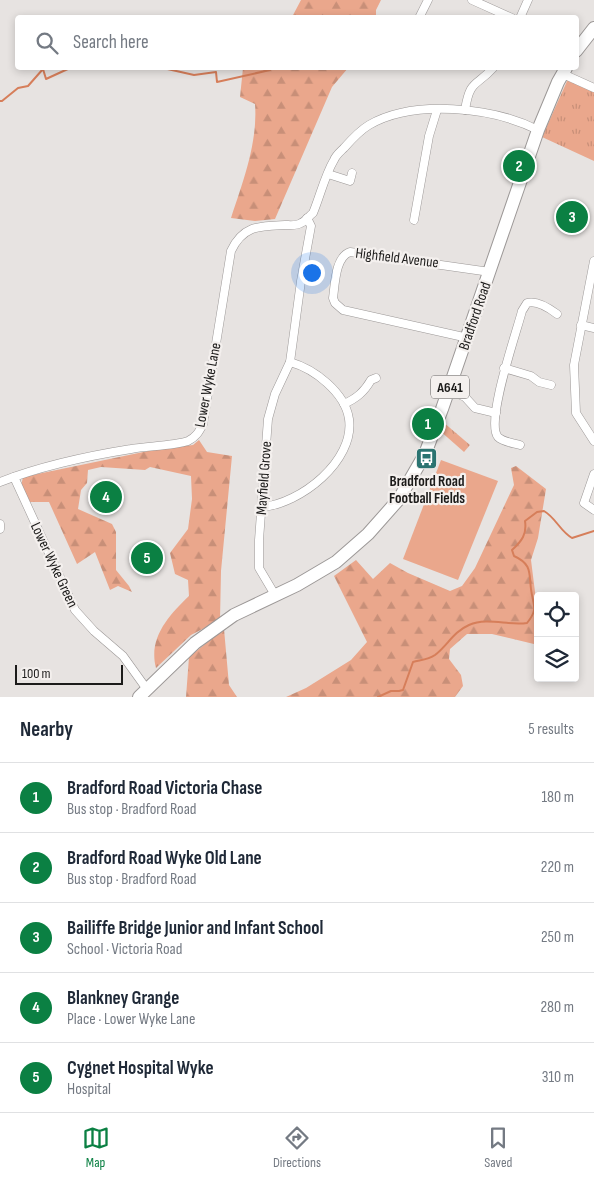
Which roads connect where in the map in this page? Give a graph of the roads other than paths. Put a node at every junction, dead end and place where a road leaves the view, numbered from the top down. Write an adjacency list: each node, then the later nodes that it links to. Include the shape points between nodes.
1 (428, 0): 4 (street)
2 (472, 0): 5 (street)
3 (528, 0): 6 (street)
4 (420, 15)
5 (505, 15)
6 (521, 15)
7 (594, 28): 8 (main road)
8 (579, 47)
9 (491, 70): 13 (street, via 472,85)
10 (565, 71): 11 (street); 14 (main road, Bradford Road / A641)
11 (594, 88)
12 (437, 110): 13 (street); 15 (street, via 402,112 368,126 334,159); 18 (street, via 429,136)
13 (465, 110): 14 (street, via 524,123)
14 (538, 130): 20 (main road, Bradford Road / A641)
15 (328, 174): 16 (street); 17 (street, via 313,213)
16 (350, 181)
17 (307, 218): 25 (street, Mayfield Grove, via 311,226); 35 (street, Lower Wyke Lane, via 299,224 258,226 235,242 203,424 195,437 43,468)
18 (414, 220)
19 (594, 261): 22 (street)
20 (490, 272): 24 (main road, Bradford Road / A641); 24 (street, Highfield Avenue, via 350,252 340,262 333,298 342,310)
21 (557, 314): 26 (street, via 533,301 527,303)
22 (581, 325): 23 (street); 32 (street, via 574,364 576,413)
23 (594, 328)
24 (468, 338): 29 (main road, Bradford Road / A641)
25 (290, 362): 30 (street, via 321,378); 37 (street, Mayfield Grove, via 268,419)
26 (504, 368): 28 (street); 31 (street)
27 (376, 378): 30 (street, via 364,392)
28 (552, 385)
29 (449, 390): 31 (street, via 465,397 475,408); 41 (main road, Bradford Road / A641, via 425,454 399,499 368,534 336,562)
30 (344, 404): 37 (street, via 349,419 348,440 338,460 302,494)
31 (496, 413): 33 (street, via 495,432 498,437)
32 (594, 441)
33 (520, 445)
34 (594, 474): 38 (street, via 584,503)
35 (14, 477): 36 (street, Lower Wyke Lane); 42 (street, Lower Wyke Green, via 75,610 123,656)
36 (0, 482)
37 (262, 507): 41 (street, Mayfield Grove, via 259,568)
38 (594, 510)
39 (0, 524): 40 (street)
40 (0, 529)
41 (275, 595): 42 (main road, Bradford Road / A641, via 234,615 195,643)
42 (142, 693)

